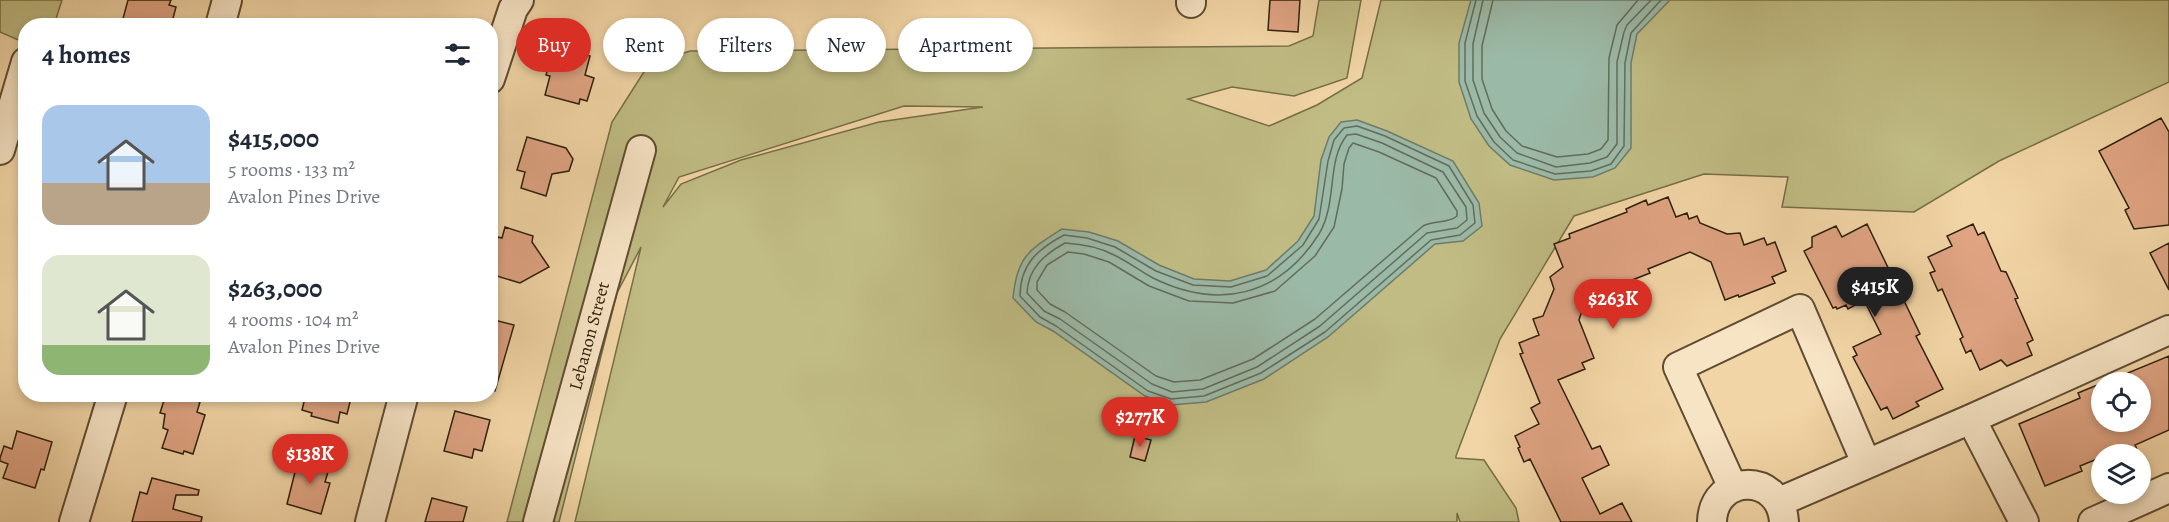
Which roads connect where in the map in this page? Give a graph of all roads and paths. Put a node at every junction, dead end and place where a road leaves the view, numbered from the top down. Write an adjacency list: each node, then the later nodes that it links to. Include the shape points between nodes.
1 (227, 0): 3 (street)
2 (519, 0): 4 (street)
3 (222, 18)
4 (498, 55)
5 (18, 89): 6 (street)
6 (0, 150)
7 (641, 150): 18 (street, Lebanon Street)
8 (2169, 330): 11 (street)
9 (111, 402): 16 (street)
10 (402, 402): 17 (street)
11 (1971, 418): 12 (street); 20 (street)
12 (1866, 463): 13 (street, via 1800,309 1678,367); 15 (street)
13 (1733, 488): 15 (street, via 1764,488 1772,494); 19 (street, via 1716,503)
14 (2169, 488): 21 (street)
15 (1781, 512)
16 (74, 522)
17 (370, 522)
18 (538, 522)
19 (1713, 522)
20 (2024, 522)
21 (2093, 522)

